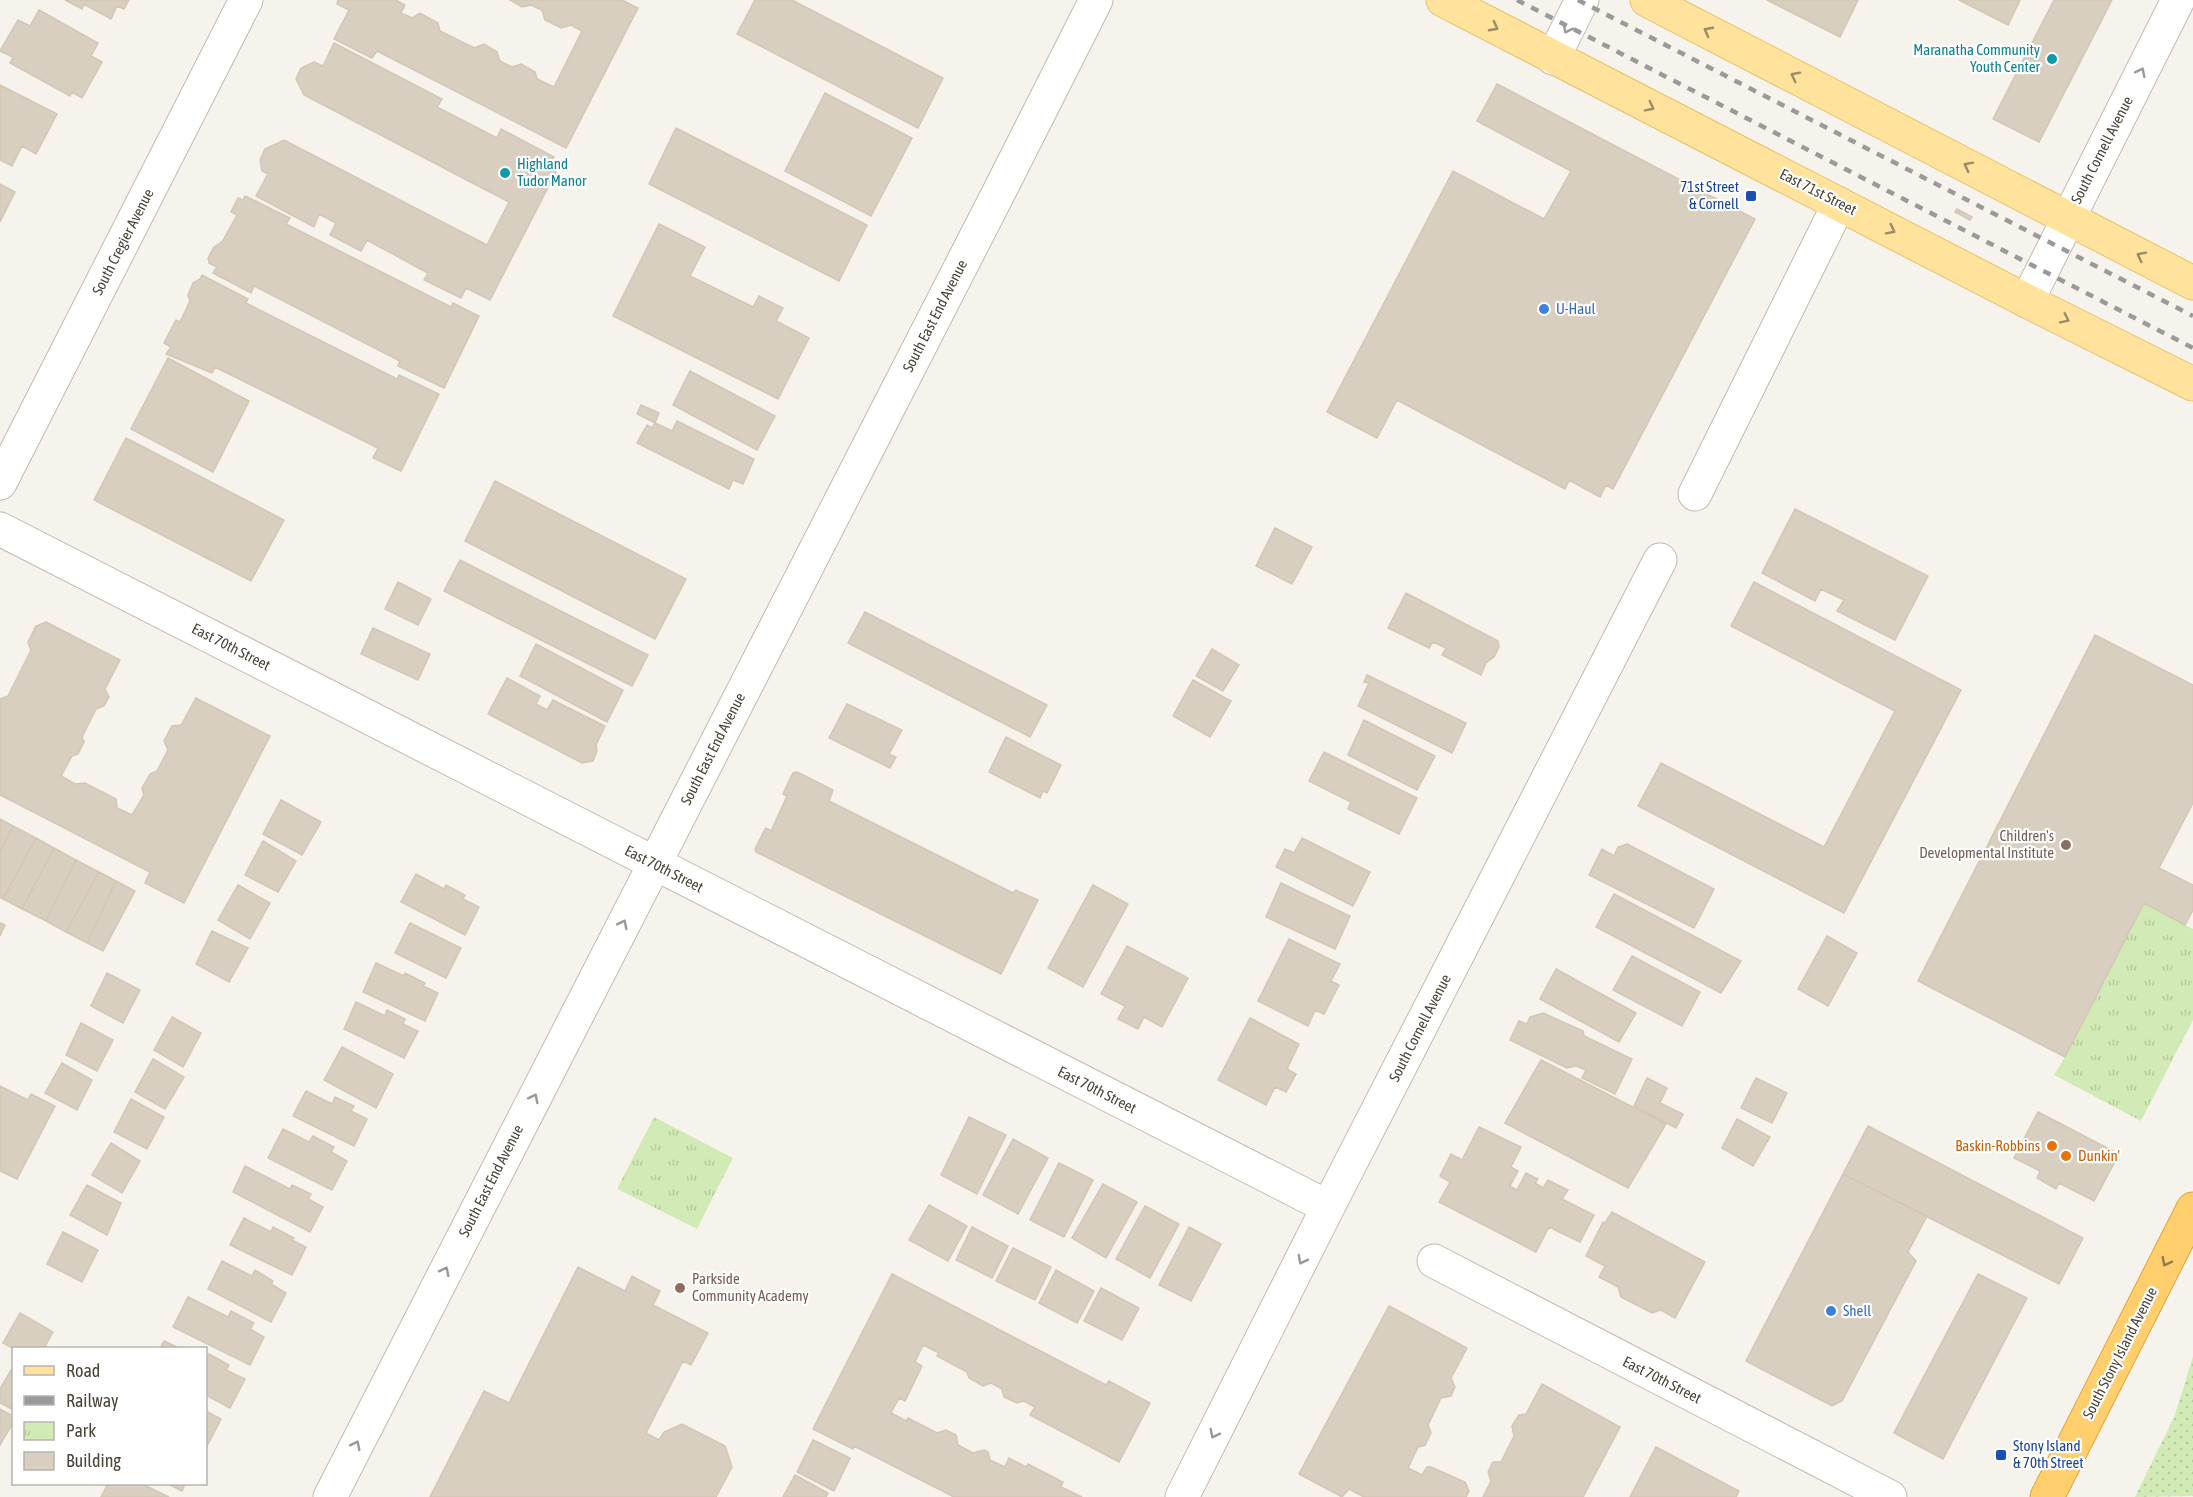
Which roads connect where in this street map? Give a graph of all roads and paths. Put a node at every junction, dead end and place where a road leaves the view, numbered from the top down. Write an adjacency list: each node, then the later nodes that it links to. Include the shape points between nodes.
1 (246, 0): 13 (street, South Cregier Avenue)
2 (1096, 0): 17 (street, South East End Avenue)
3 (1443, 0): 7 (main road, East 71st Street, one-way to 7)
4 (1582, 0): 7 (street, one-way to 7)
5 (1647, 0): 9 (main road, one-way to 5)
6 (2178, 0): 9 (street, South Cornell Avenue, one-way to 6)
7 (1553, 58): 8 (main road, East 71st Street, one-way to 8)
8 (1839, 204): 11 (main road, East 71st Street, one-way to 11); 14 (street)
9 (2068, 218): 10 (main road, one-way to 9); 11 (street, South Cornell Avenue)
10 (2193, 283)
11 (2027, 301): 12 (main road, East 71st Street, one-way to 12)
12 (2193, 384)
13 (0, 483)
14 (1695, 494)
15 (0, 530): 17 (street, East 70th Street)
16 (1660, 560): 18 (street, South Cornell Avenue)
17 (654, 864): 18 (street, East 70th Street); 21 (street, South East End Avenue, one-way to 17)
18 (1328, 1207): 22 (street, South Cornell Avenue, one-way to 22)
19 (2193, 1209): 24 (highway, South Stony Island Avenue, one-way to 24)
20 (1434, 1261): 23 (street, East 70th Street)
21 (330, 1497)
22 (1182, 1497)
23 (1890, 1497)
24 (2047, 1497)

